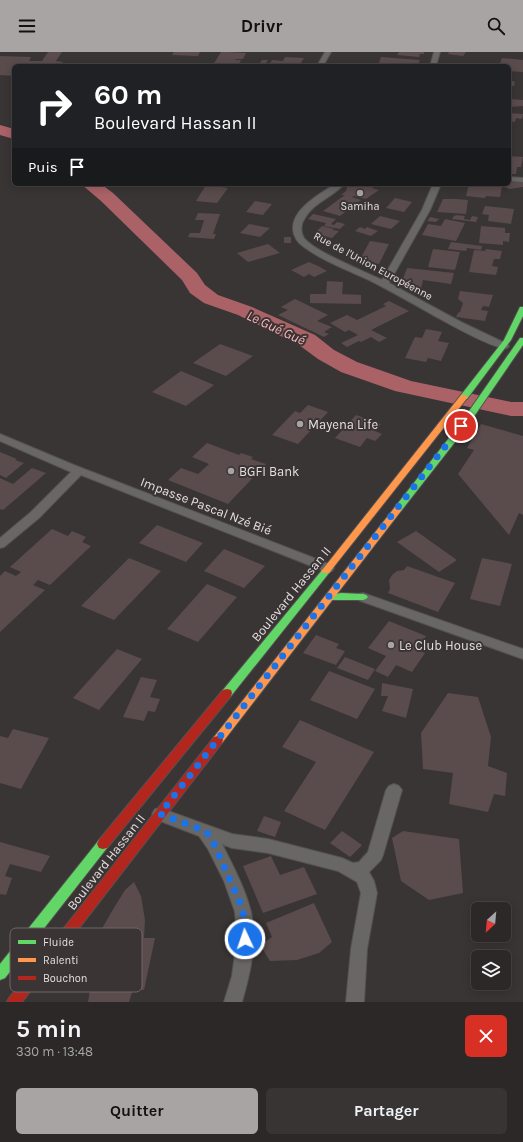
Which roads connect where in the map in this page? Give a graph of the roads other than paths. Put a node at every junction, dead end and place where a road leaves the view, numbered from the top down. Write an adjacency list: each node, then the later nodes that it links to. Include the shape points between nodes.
1 (328, 52): 3 (street)
2 (437, 52): 4 (street)
3 (321, 64)
4 (434, 64)
5 (511, 179): 6 (street)
6 (523, 180)
7 (337, 186): 9 (street, Rue de l'Union Européenne, via 305,211 298,220 299,238 318,252)
8 (436, 186): 9 (street, via 426,210)
9 (384, 284): 12 (street, Rue de l'Union Européenne, via 449,320)
10 (523, 309): 12 (main road, Boulevard Hassan II)
11 (523, 340): 17 (main road, Boulevard Hassan II)
12 (504, 346): 16 (main road, Boulevard Hassan II)
13 (0, 437): 14 (street, Impasse Pascal Nzé Bié)
14 (77, 470): 15 (street, via 35,515); 16 (street, Impasse Pascal Nzé Bié)
15 (0, 544)
16 (328, 568): 24 (main road, Boulevard Hassan II)
17 (354, 585): 18 (main road, Boulevard Hassan II); 18 (main road, via 341,596); 19 (street)
18 (329, 598): 21 (main road, Boulevard Hassan II)
19 (523, 654)
20 (394, 790): 23 (street, via 375,855 364,867)
21 (160, 814): 22 (street); 25 (main road, Boulevard Hassan II)
22 (206, 831): 23 (street, via 232,841 291,851); 30 (street, via 221,858 243,912 243,959)
23 (354, 870): 31 (street, via 366,880 369,893 359,949)
24 (36, 928)
25 (71, 928)
26 (10, 961): 27 (main road, Boulevard Hassan II)
27 (0, 974)
28 (22, 992): 29 (main road, Boulevard Hassan II)
29 (14, 1002)
30 (233, 1002)
31 (355, 1002)

